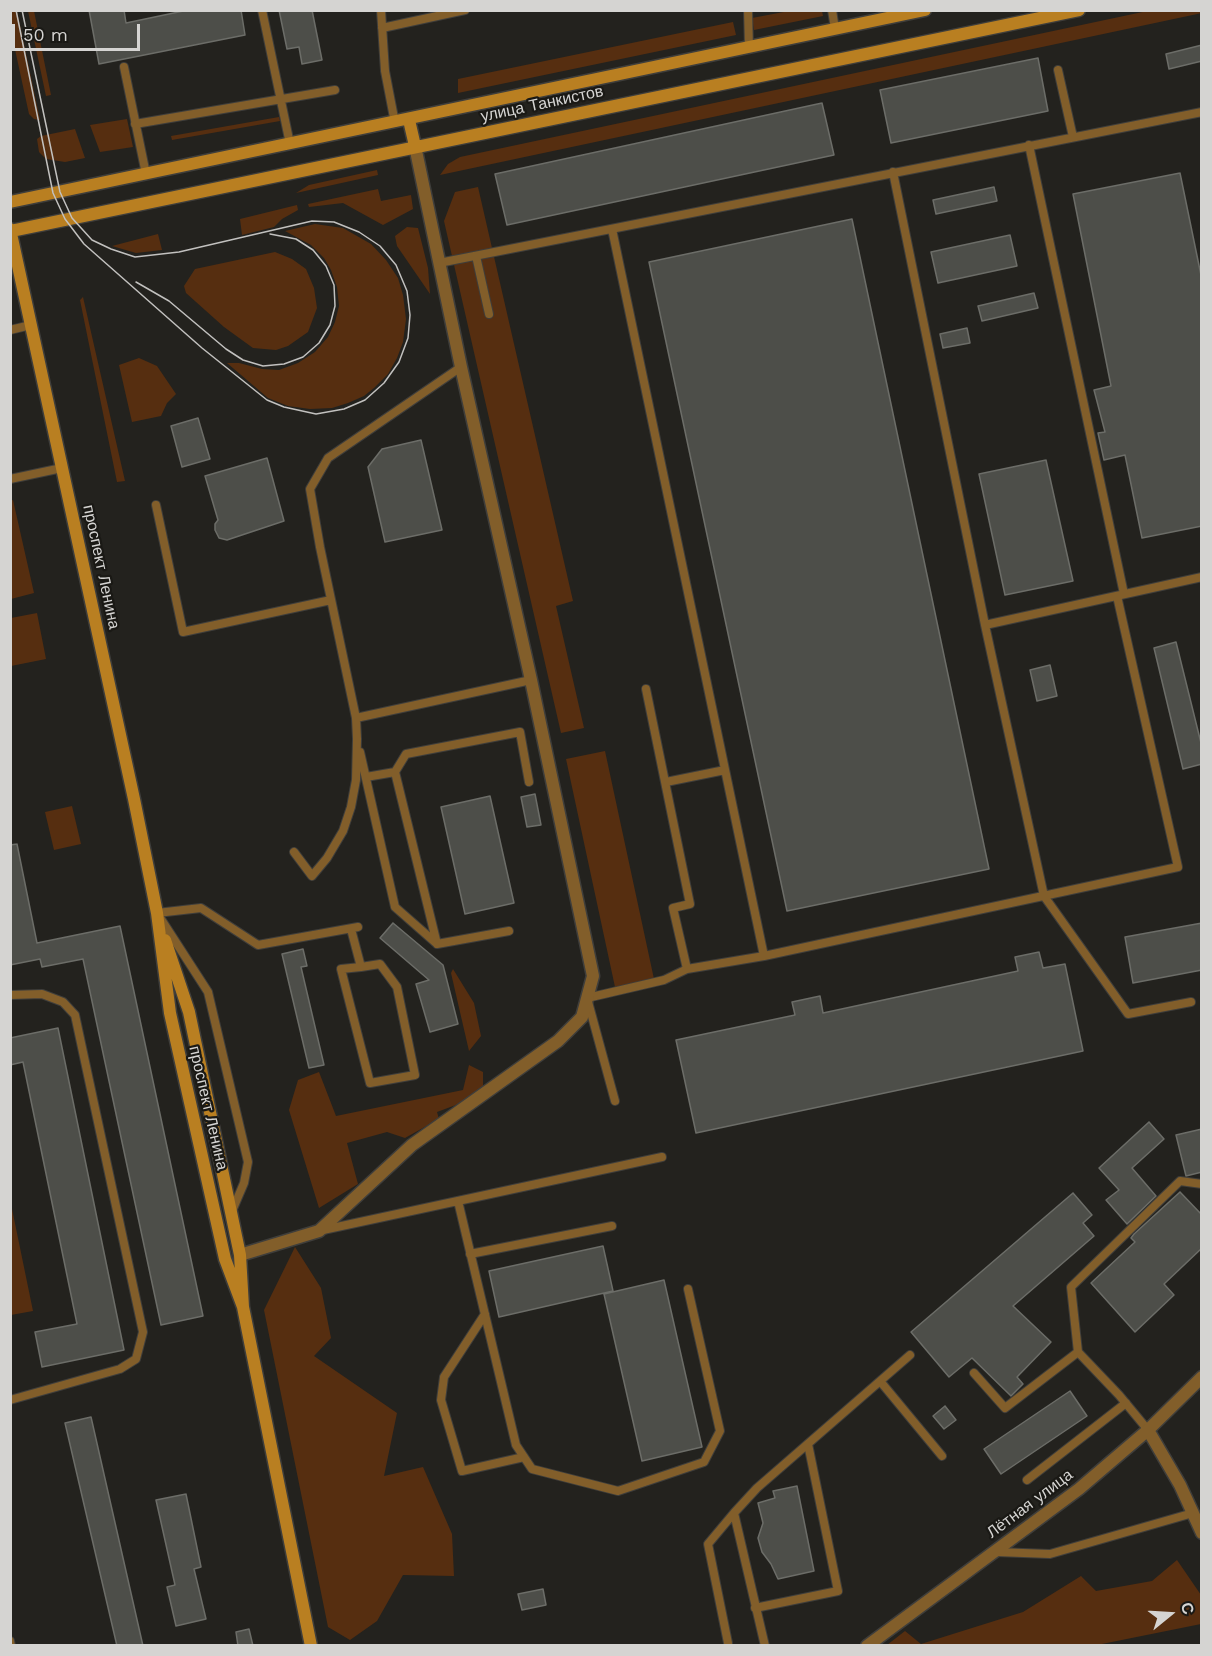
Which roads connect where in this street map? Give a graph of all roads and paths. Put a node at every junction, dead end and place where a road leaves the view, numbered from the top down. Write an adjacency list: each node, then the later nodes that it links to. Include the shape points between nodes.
1 (262, 10): 14 (lane)
2 (381, 10): 8 (lane)
3 (465, 10): 8 (lane)
4 (748, 10): 10 (lane)
5 (832, 10): 9 (lane)
6 (926, 10): 9 (main road, улица Танкистов)
7 (1079, 10): 22 (main road, улица Танкистов)
8 (382, 28): 17 (lane)
9 (835, 29): 10 (main road, улица Танкистов)
10 (749, 48): 16 (main road, улица Танкистов)
11 (124, 67): 18 (lane)
12 (1058, 70): 19 (lane)
13 (335, 90): 14 (lane)
14 (281, 101): 18 (lane); 20 (lane)
15 (1202, 112): 19 (lane)
16 (409, 120): 17 (main road, улица Танкистов); 22 (main road)
17 (395, 123): 20 (main road, улица Танкистов)
18 (135, 124): 24 (lane)
19 (1073, 137): 21 (lane)
20 (290, 144): 24 (main road, улица Танкистов)
21 (1029, 145): 23 (lane); 38 (lane)
22 (415, 147): 27 (main road, улица Танкистов); 29 (street)
23 (893, 172): 26 (lane); 40 (lane)
24 (146, 174): 25 (main road, улица Танкистов)
25 (10, 202)
26 (612, 229): 28 (lane); 45 (lane)
27 (11, 230): 31 (main road, проспект Ленина)
28 (476, 256): 29 (lane); 30 (lane)
29 (440, 263): 33 (street)
30 (489, 314)
31 (31, 325): 32 (lane); 34 (main road, проспект Ленина)
32 (10, 330)
33 (461, 367): 39 (lane, via 328,458 310,489); 41 (street)
34 (62, 468): 35 (lane); 52 (main road, проспект Ленина)
35 (10, 479)
36 (156, 505): 39 (lane, via 183,632)
37 (1202, 577): 38 (lane)
38 (1120, 595): 40 (lane); 51 (lane, via 1178,867)
39 (331, 600): 43 (lane)
40 (985, 625): 51 (lane)
41 (531, 680): 43 (lane); 59 (street, via 593,976)
42 (646, 689): 49 (lane)
43 (356, 718): 44 (lane)
44 (357, 739): 47 (lane); 50 (lane, via 356,780 343,831 312,876)
45 (725, 770): 49 (lane); 55 (lane)
46 (395, 772): 47 (lane); 48 (lane, via 406,754 520,732); 54 (lane)
47 (366, 777): 54 (lane, via 395,907)
48 (530, 782)
49 (666, 782): 57 (lane, via 690,904 674,908)
50 (294, 852)
51 (1044, 896): 55 (lane); 60 (lane, via 1128,1014)
52 (157, 913): 56 (lane, via 201,908 258,945 355,928); 61 (main road, проспект Ленина); 62 (main road, проспект Ленина); 67 (lane, via 208,992 248,1162 244,1183)
53 (509, 931): 54 (lane)
54 (437, 944)
55 (764, 956): 57 (lane)
56 (361, 967): 56 (lane, via 341,969 370,1083 415,1075 397,987 380,964)
57 (687, 969): 59 (lane, via 664,980)
58 (10, 995): 82 (lane, via 42,994 63,1002 75,1015 142,1332 135,1359 120,1369)
59 (586, 998): 63 (lane); 70 (street, via 582,1017 558,1041 412,1145)
60 (1191, 1002)
61 (189, 1012): 62 (main road, via 176,1003); 67 (main road, проспект Ленина)
62 (170, 1014): 66 (main road, проспект Ленина)
63 (615, 1101)
64 (662, 1156): 68 (lane)
65 (1202, 1184): 77 (lane, via 1180,1181 1071,1287)
66 (208, 1185): 67 (lane, via 220,1198); 71 (main road, проспект Ленина)
67 (233, 1195): 73 (main road, проспект Ленина, via 231,1214)
68 (458, 1201): 70 (lane); 72 (lane)
69 (612, 1226): 72 (lane)
70 (318, 1231): 73 (street)
71 (220, 1242): 73 (main road); 75 (main road, проспект Ленина)
72 (471, 1254): 76 (lane)
73 (240, 1255): 75 (main road, проспект Ленина)
74 (688, 1288): 87 (lane, via 720,1431 704,1462 618,1491 532,1469)
75 (243, 1307): 95 (main road, проспект Ленина)
76 (485, 1314): 87 (lane, via 516,1445); 87 (lane, via 444,1377 441,1400 462,1471)
77 (1078, 1352): 79 (lane, via 1005,1408); 83 (lane)
78 (910, 1355): 81 (lane)
79 (974, 1373)
80 (1202, 1377): 84 (street, Лётная улица)
81 (880, 1381): 85 (lane); 86 (lane)
82 (10, 1400)
83 (1126, 1403): 84 (lane); 88 (lane)
84 (1148, 1430): 90 (street); 92 (street, Лётная улица, via 1079,1489)
85 (808, 1444): 89 (lane); 93 (lane, via 838,1591)
86 (942, 1456)
87 (524, 1457)
88 (1027, 1480)
89 (734, 1513): 93 (lane); 94 (lane, via 708,1544)
90 (1193, 1513): 91 (street); 92 (lane, via 1050,1554)
91 (1202, 1533)
92 (994, 1552): 97 (street, Лётная улица)
93 (755, 1608): 96 (lane)
94 (728, 1643)
95 (311, 1646)
96 (765, 1646)
97 (867, 1646)

